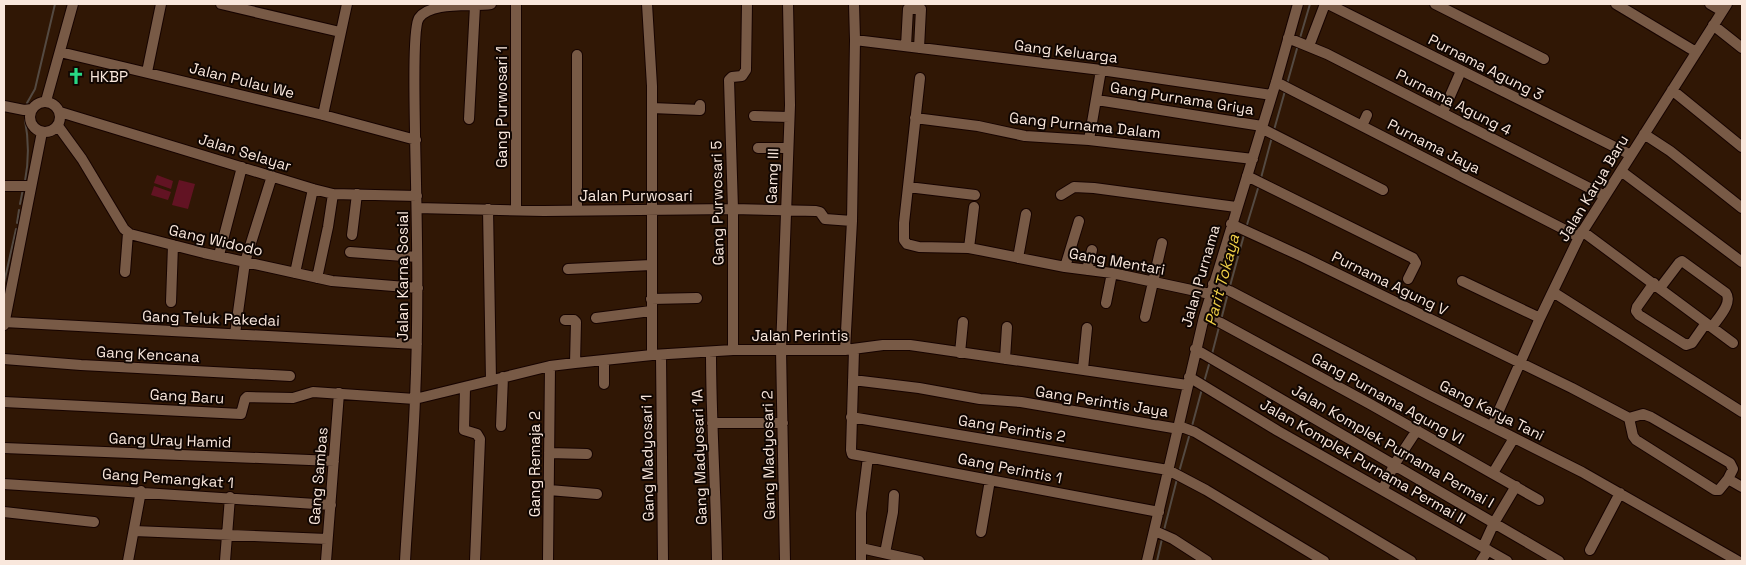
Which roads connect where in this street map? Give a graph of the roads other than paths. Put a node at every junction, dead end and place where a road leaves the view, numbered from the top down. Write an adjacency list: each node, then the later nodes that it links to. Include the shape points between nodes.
1 (73, 4): 27 (street)
2 (162, 4): 32 (street)
3 (221, 4): 20 (street)
4 (347, 4): 20 (street)
5 (491, 4): 17 (street)
6 (516, 4): 84 (street, Gang Purwosari 1)
7 (647, 4): 42 (street, Gang Madyosari 1)
8 (748, 4): 83 (street, Gang Purwosari 5, via 746,71 742,76 729,80)
9 (788, 4): 48 (street, Gamg III)
10 (854, 4): 22 (street)
11 (1298, 4): 21 (street, Jalan Purnama)
12 (1326, 4): 23 (street); 33 (street, Purnama Agung 3)
13 (1435, 4): 30 (street)
14 (1616, 4): 28 (street)
15 (1710, 4): 18 (street)
16 (440, 5): 17 (street); 56 (street, Jalan Karna Sosial, via 424,14 416,24)
17 (475, 6): 50 (street)
18 (1724, 7): 19 (street, Jalan Karya Baru)
19 (1713, 26): 26 (street); 28 (street, Jalan Karya Baru)
20 (340, 32): 45 (street)
21 (1290, 38): 23 (street, Purnama Agung 4); 35 (street, Jalan Purnama)
22 (855, 40): 24 (street, Gang Keluarga); 89 (street)
23 (1306, 45): 44 (street, Purnama Agung 4)
24 (906, 46): 25 (street, Gang Keluarga); 25 (street, via 908,9 921,9)
25 (919, 48): 31 (street, Gang Keluarga)
26 (1742, 48)
27 (60, 52): 32 (street, Jalan Pulau We); 38 (street)
28 (1696, 52): 36 (street, Jalan Karya Baru)
29 (578, 55): 85 (street)
30 (1544, 59)
31 (1101, 70): 37 (street, Gang Keluarga); 39 (street)
32 (147, 72): 45 (street, Jalan Pulau We)
33 (1461, 72): 44 (street); 61 (street, Purnama Agung 3)
34 (920, 78): 49 (street)
35 (1278, 83): 37 (street, Jalan Purnama); 52 (street, Purnama Jaya)
36 (1672, 90): 55 (street, Jalan Karya Baru); 58 (street)
37 (1272, 95): 53 (street, Jalan Purnama)
38 (48, 99): 43 (street, via 35,104); 51 (street, via 55,104)
39 (1097, 100): 53 (street, Gang Purnama Griya); 57 (street)
40 (700, 105): 42 (street, via 700,110)
41 (4, 106): 43 (street)
42 (652, 108): 86 (street, Gang Madyosari 1)
43 (29, 111): 54 (street, via 31,124)
44 (1442, 112): 77 (street, Purnama Agung 4)
45 (324, 115): 56 (street, Jalan Pulau We)
46 (1367, 115): 52 (street)
47 (754, 116): 48 (street)
48 (789, 116): 60 (street, Gamg III)
49 (915, 118): 57 (street, Gang Purnama Dalam, via 1024,136); 69 (street)
50 (469, 119)
51 (61, 121): 54 (street, via 49,132); 63 (street, Jalan Selayar); 92 (street)
52 (1362, 126): 94 (street, Purnama Jaya)
53 (1263, 128): 62 (street, Jalan Purnama); 71 (street)
54 (40, 133): 68 (street)
55 (1644, 134): 61 (street, Jalan Karya Baru); 82 (street)
56 (416, 140): 76 (street, Jalan Karna Sosial)
57 (1089, 140): 62 (street, Gang Purnama Dalam)
58 (1742, 147)
59 (758, 148): 60 (street)
60 (788, 148): 87 (street, Gamg III)
61 (1631, 155): 64 (street, Jalan Karya Baru)
62 (1253, 159): 66 (street, Jalan Purnama)
63 (242, 167): 65 (street, Jalan Selayar); 100 (street)
64 (1621, 171): 77 (street, Jalan Karya Baru); 104 (street)
65 (272, 176): 70 (street, Jalan Selayar); 103 (street)
66 (1253, 178): 79 (street, Jalan Purnama); 113 (street, via 1413,258 1416,263)
67 (7, 186): 68 (street)
68 (30, 186): 117 (street)
69 (908, 186): 74 (street); 97 (street, Gang Mentari, via 905,243 919,247)
70 (313, 189): 72 (street, Jalan Selayar); 110 (street)
71 (1383, 190)
72 (333, 194): 73 (street, Jalan Selayar); 112 (street)
73 (357, 194): 76 (street, Jalan Selayar); 93 (street)
74 (975, 195)
75 (1060, 195): 79 (street, via 1070,188 1086,187)
76 (417, 196): 80 (street, Jalan Karna Sosial)
77 (1605, 196): 94 (street, Jalan Karya Baru)
78 (974, 207): 97 (street)
79 (1236, 207): 91 (street, Jalan Purnama)
80 (417, 208): 81 (street, Jalan Purwosari); 101 (street, Jalan Karna Sosial)
81 (488, 208): 84 (street, Jalan Purwosari); 156 (street)
82 (1742, 208)
83 (733, 209): 86 (street, Jalan Purwosari); 87 (street, Jalan Purwosari); 141 (street, Gang Purwosari 5)
84 (516, 210): 85 (street, Jalan Purwosari)
85 (577, 211): 86 (street, Jalan Purwosari)
86 (652, 211): 105 (street, Gang Madyosari 1)
87 (785, 212): 89 (street, Jalan Purwosari, via 818,212 825,219); 140 (street, Gamg III)
88 (1026, 214): 102 (street)
89 (852, 221): 142 (street)
90 (1080, 221): 106 (street)
91 (1233, 225): 119 (street, Jalan Purnama); 151 (street, Purnama Agung V)
92 (128, 233): 96 (street, Gang Widodo); 109 (street)
93 (352, 234)
94 (1581, 234): 116 (street, Purnama Jaya); 121 (street, Jalan Karya Baru)
95 (1162, 243): 115 (street)
96 (173, 245): 100 (street, Gang Widodo); 124 (street)
97 (969, 248): 102 (street, Gang Mentari)
98 (1092, 250): 108 (street)
99 (350, 252): 101 (street)
100 (219, 255): 103 (street, Gang Widodo)
101 (417, 257): 118 (street, Jalan Karna Sosial)
102 (1018, 258): 106 (street, Gang Mentari)
103 (244, 262): 110 (street, Gang Widodo); 137 (street)
104 (1742, 262)
105 (652, 265): 107 (street); 123 (street, Gang Madyosari 1)
106 (1065, 267): 108 (street, Gang Mentari)
107 (568, 269)
108 (1087, 270): 111 (street, Gang Mentari)
109 (125, 272)
110 (295, 273): 112 (street, Gang Widodo)
111 (1112, 274): 115 (street, Gang Mentari); 125 (street)
112 (317, 278): 118 (street, Gang Widodo)
113 (1408, 279)
114 (1462, 282): 130 (street)
115 (1152, 283): 119 (street, Gang Mentari); 127 (street)
116 (1657, 286): 134 (street, Purnama Jaya); 134 (street, via 1637,307 1639,315 1686,345); 134 (street, via 1682,261 1726,293 1728,302)
117 (7, 288): 133 (street)
118 (418, 288): 139 (street, Jalan Karna Sosial)
119 (1213, 288): 120 (street, Gang Mentari); 129 (street, Jalan Purnama)
120 (1230, 291): 170 (street, Gang Karya Tani)
121 (1553, 292): 130 (street, Jalan Karya Baru); 164 (street)
122 (697, 298): 123 (street)
123 (651, 299): 126 (street, Gang Madyosari 1)
124 (171, 302)
125 (1106, 303)
126 (651, 311): 128 (street); 146 (street, Gang Madyosari 1)
127 (1145, 316)
128 (596, 318)
129 (1207, 318): 143 (street, Jalan Purnama); 172 (street, Gang Purnama Agung VI)
130 (1540, 318): 151 (street, Jalan Karya Baru)
131 (565, 320): 150 (street, via 576,322)
132 (963, 322): 145 (street)
133 (4, 323): 137 (street, Gang Teluk Pakedai)
134 (1709, 325): 138 (street, Purnama Jaya)
135 (1008, 327): 148 (street)
136 (1087, 328): 153 (street)
137 (235, 334): 139 (street, Gang Teluk Pakedai)
138 (1733, 343)
139 (416, 344): 162 (street, Jalan Karna Sosial)
140 (781, 349): 141 (street, Jalan Perintis); 142 (street, Jalan Perintis); 168 (street, Gang Madyosari 2)
141 (733, 350): 144 (street, Jalan Perintis)
142 (850, 350): 145 (street, Jalan Perintis, via 891,344); 157 (street)
143 (1199, 350): 158 (street, Jalan Purnama); 179 (street, Jalan Komplek Purnama Permai I)
144 (711, 352): 146 (street, Jalan Perintis); 167 (street, Gang Madyosari 1A)
145 (960, 353): 148 (street, Jalan Perintis)
146 (656, 355): 149 (street, Jalan Perintis); 215 (street, Gang Madyosari 1)
147 (4, 359): 154 (street, Gang Kencana)
148 (1005, 359): 153 (street, Jalan Perintis)
149 (604, 360): 150 (street, Jalan Perintis); 159 (street)
150 (575, 363): 152 (street, Jalan Perintis)
151 (1521, 364): 166 (street, Purnama Agung V); 170 (street, Jalan Karya Baru)
152 (550, 366): 155 (street, Jalan Perintis); 175 (street, Gang Remaja 2)
153 (1083, 370): 158 (street, Jalan Perintis)
154 (290, 376)
155 (503, 377): 156 (street, Jalan Perintis); 169 (street)
156 (491, 380): 160 (street, Jalan Perintis)
157 (853, 380): 165 (street); 171 (street, Gang Perintis Jaya)
158 (1190, 381): 171 (street, Jalan Purnama); 187 (street, Jalan Komplek Purnama Permai II)
159 (604, 384)
160 (465, 388): 162 (street, Jalan Perintis); 213 (street, via 464,430 477,434 480,439)
161 (339, 393): 162 (street, Gang Baru); 163 (street, Gang Baru, via 313,392 293,398 247,397 241,414); 178 (street, Gang Sambas)
162 (415, 399): 212 (street, Jalan Karna Sosial)
163 (4, 402)
164 (1742, 412)
165 (851, 417): 177 (street, Gang Perintis 1, via 852,454); 180 (street, Gang Perintis 2)
166 (1629, 418): 182 (street, via 1648,415 1730,463 1733,467); 182 (street, via 1636,440 1715,490 1719,490)
167 (712, 423): 168 (street); 216 (street, Gang Madyosari 1A)
168 (783, 423): 217 (street, Gang Madyosari 2)
169 (502, 426)
170 (1492, 426): 173 (street, Gang Karya Tani)
171 (1185, 428): 180 (street, Jalan Purnama); 223 (street)
172 (1417, 430): 179 (street); 181 (street, Gang Purnama Agung VI)
173 (1514, 438): 181 (street); 190 (street, Gang Karya Tani)
174 (4, 448): 178 (street, Gang Uray Hamid)
175 (549, 453): 176 (street); 188 (street, Gang Remaja 2)
176 (587, 454)
177 (868, 457): 183 (street, Gang Perintis 1); 205 (street, via 861,513)
178 (334, 460): 195 (street, Gang Sambas)
179 (1394, 465): 187 (street); 199 (street, Jalan Komplek Purnama Permai I)
180 (1171, 471): 197 (street, Jalan Purnama); 222 (street)
181 (1492, 473): 185 (street, Gang Purnama Agung VI)
182 (1728, 479): 186 (street)
183 (990, 480): 197 (street, Gang Perintis 1); 201 (street)
184 (4, 484): 189 (street, Gang Pemangkat 1)
185 (1516, 486): 194 (street, Gang Purnama Agung VI); 199 (street)
186 (1742, 487)
187 (1383, 489): 206 (street, Jalan Komplek Purnama Permai II)
188 (549, 490): 191 (street); 214 (street, Gang Remaja 2)
189 (141, 491): 193 (street, Gang Pemangkat 1); 200 (street)
190 (1620, 493): 207 (street); 227 (street, Gang Karya Tani)
191 (597, 494)
192 (894, 495): 208 (street)
193 (230, 497): 195 (street, Gang Pemangkat 1); 203 (street)
194 (1539, 500)
195 (331, 504): 204 (street, Gang Sambas)
196 (4, 512): 198 (street)
197 (1159, 512): 202 (street, Jalan Purnama)
198 (94, 522)
199 (1494, 523): 206 (street); 226 (street, Jalan Komplek Purnama Permai I)
200 (134, 531): 203 (street); 209 (street)
201 (981, 532)
202 (1157, 532): 220 (street, Jalan Purnama); 221 (street)
203 (228, 535): 204 (street); 210 (street)
204 (327, 539): 211 (street, Gang Sambas)
205 (861, 548): 208 (street); 218 (street)
206 (1486, 548): 224 (street); 225 (street, Jalan Komplek Purnama Permai II)
207 (1590, 550)
208 (884, 553): 219 (street)
209 (128, 561)
210 (225, 561)
211 (326, 561)
212 (406, 561)
213 (475, 561)
214 (548, 561)
215 (663, 561)
216 (717, 561)
217 (785, 561)
218 (861, 561)
219 (919, 561)
220 (1147, 561)
221 (1208, 561)
222 (1324, 561)
223 (1411, 561)
224 (1481, 561)
225 (1507, 561)
226 (1559, 561)
227 (1738, 561)

